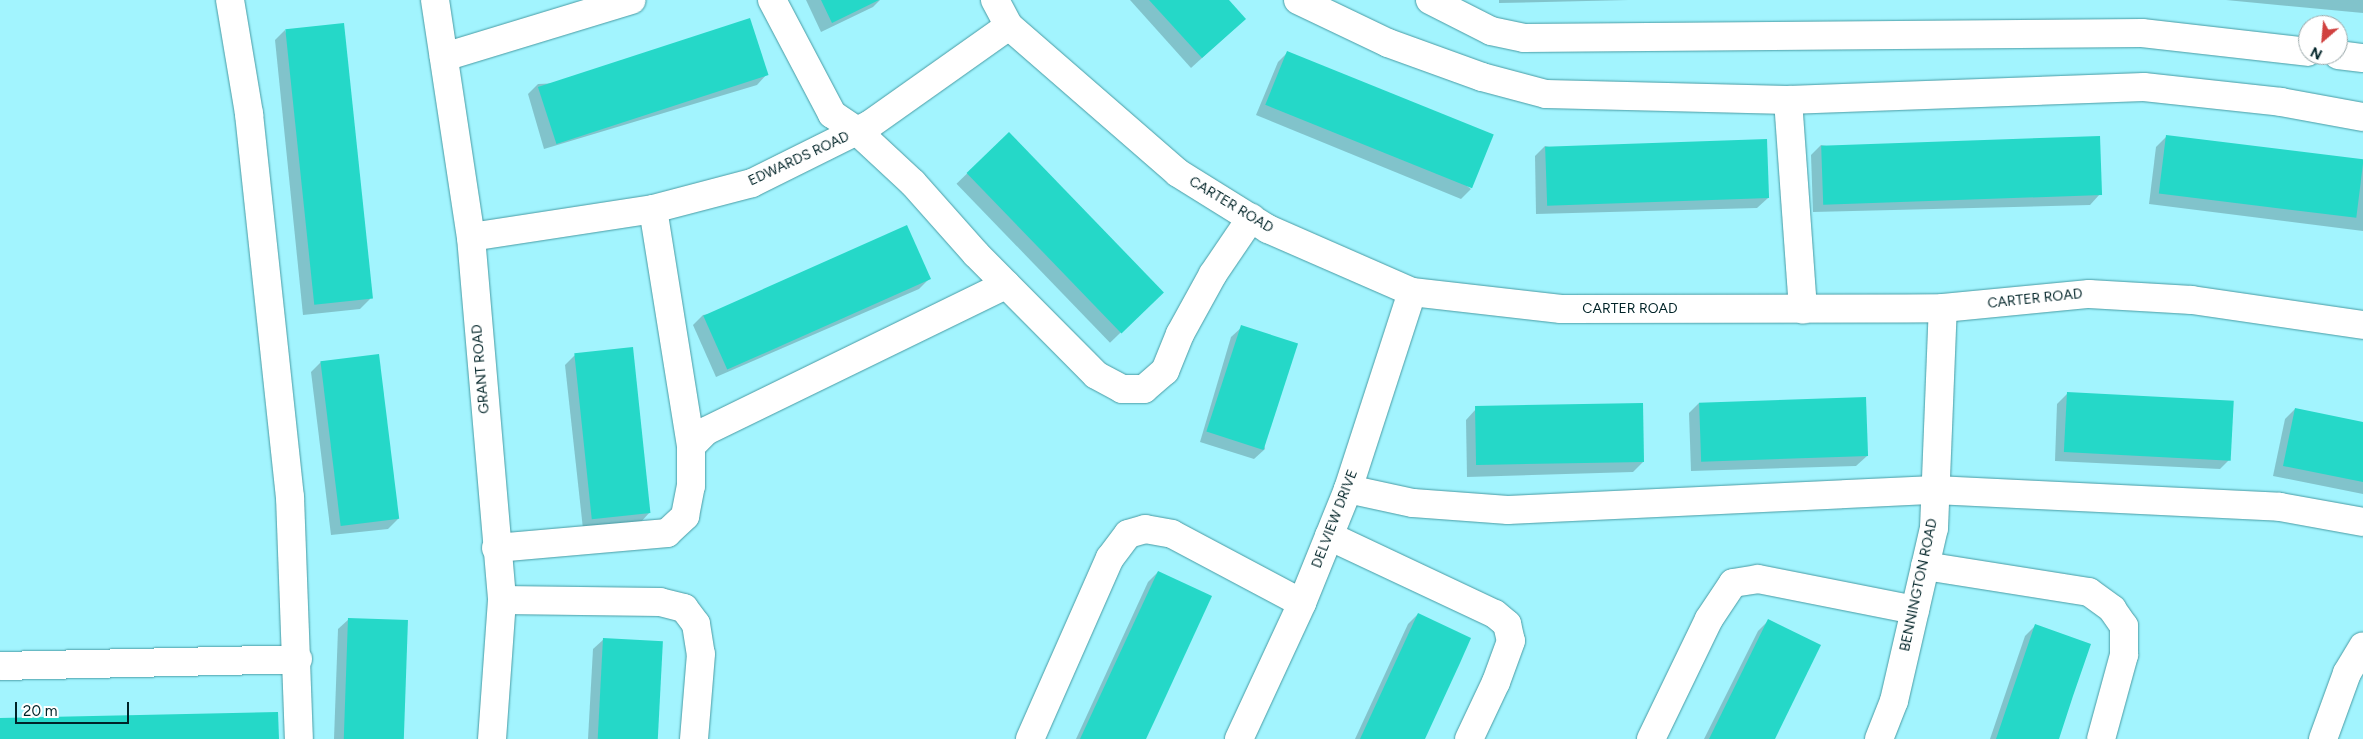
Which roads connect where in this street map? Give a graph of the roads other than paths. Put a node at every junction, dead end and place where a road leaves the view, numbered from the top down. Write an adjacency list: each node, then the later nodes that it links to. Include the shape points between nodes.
1 (230, 0): 35 (street, via 249,114 290,497)
2 (435, 0): 11 (street, GRANT ROAD)
3 (632, 0): 11 (street)
4 (772, 0): 15 (street, via 832,114)
5 (995, 0): 8 (street, CARTER ROAD)
6 (1298, 0): 13 (street, via 1388,43 1482,78 1546,94)
7 (1430, 0): 9 (street, via 1491,31 1524,38 2142,33)
8 (1009, 26): 15 (street, EDWARDS ROAD); 17 (street, CARTER ROAD, via 1178,173)
9 (2298, 51)
10 (2348, 56): 12 (street)
11 (444, 57): 18 (street, GRANT ROAD)
12 (2363, 58)
13 (1788, 100): 14 (street, via 2144,87 2281,102); 22 (street)
14 (2363, 117)
15 (857, 131): 16 (street, EDWARDS ROAD, via 752,183); 19 (street, via 913,183)
16 (653, 209): 18 (street, EDWARDS ROAD); 24 (street)
17 (1251, 218): 19 (street, via 1213,274 1180,334 1165,371 1144,389 1122,389 1096,375); 20 (street, CARTER ROAD, via 1268,229)
18 (470, 237): 29 (street, GRANT ROAD)
19 (1006, 285): 24 (street, via 706,431)
20 (1412, 292): 22 (street, CARTER ROAD, via 1561,309); 25 (street, DELVIEW DRIVE)
21 (1943, 308): 22 (street, CARTER ROAD); 23 (street, CARTER ROAD, via 2089,294 2192,300); 26 (street, BENNINGTON ROAD)
22 (1803, 309)
23 (2363, 324)
24 (691, 446): 29 (street, via 691,486 685,516 667,533)
25 (1348, 489): 26 (street, via 1413,503 1508,510); 28 (street, DELVIEW DRIVE)
26 (1936, 490): 27 (street, via 2280,507); 30 (street, BENNINGTON ROAD, via 1934,528)
27 (2363, 522)
28 (1329, 536): 32 (street, DELVIEW DRIVE); 42 (street, via 1495,614 1507,624 1511,641)
29 (496, 548): 31 (street, GRANT ROAD)
30 (1925, 566): 33 (street, BENNINGTON ROAD); 45 (street, via 2090,592 2112,609 2124,626 2124,655)
31 (502, 600): 38 (street, GRANT ROAD); 39 (street, via 660,602 684,608 696,624 701,654)
32 (1302, 603): 40 (street, via 1172,534 1145,529 1128,534 1110,558); 41 (street, DELVIEW DRIVE)
33 (1915, 610): 43 (street, via 1758,579 1733,583 1709,619); 44 (street, BENNINGTON ROAD, via 1894,701)
34 (2363, 646): 46 (street, via 2347,673)
35 (298, 659): 36 (street); 37 (street)
36 (0, 666)
37 (299, 739)
38 (492, 739)
39 (694, 739)
40 (1030, 739)
41 (1239, 739)
42 (1469, 739)
43 (1651, 739)
44 (1879, 739)
45 (2101, 739)
46 (2323, 739)

